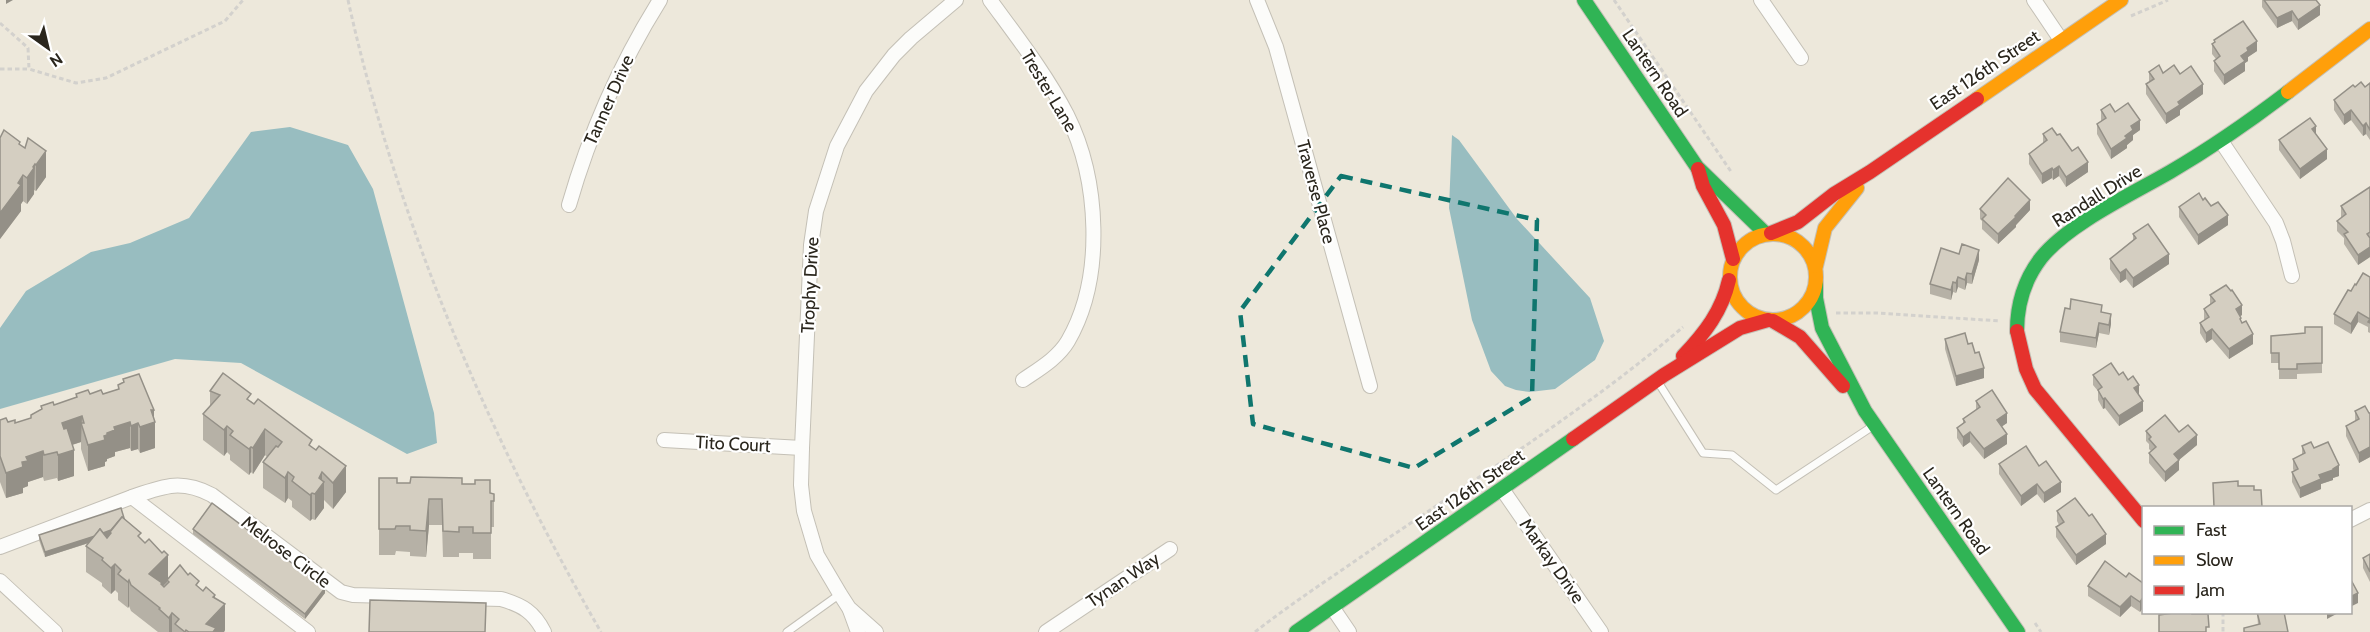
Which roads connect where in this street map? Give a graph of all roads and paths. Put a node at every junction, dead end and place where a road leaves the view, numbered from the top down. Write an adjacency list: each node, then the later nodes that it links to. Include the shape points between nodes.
1 (243, 0): 16 (path, via 225,21 106,78 76,83)
2 (348, 0): 51 (path, via 362,62 393,161 457,340 512,465)
3 (660, 0): 20 (street, Tanner Drive, via 612,88 580,166)
4 (956, 0): 35 (street, Trophy Drive, via 910,38 866,91 837,146 825,180 811,245)
5 (990, 0): 30 (street, Trester Lane, via 1067,116 1084,159 1092,203 1091,262 1078,319 1057,355)
6 (1257, 0): 31 (street, Traverse Place, via 1276,47)
7 (1584, 0): 18 (street, Lantern Road)
8 (1761, 0): 14 (street)
9 (2034, 0): 13 (street)
10 (2121, 0): 13 (street, East 126th Street)
11 (0, 23): 16 (path, via 28,48)
12 (2370, 29): 17 (street, Randall Drive)
13 (2061, 40): 19 (street, East 126th Street)
14 (1801, 58)
15 (0, 69): 16 (path)
16 (29, 69)
17 (2220, 141): 24 (street, via 2276,223); 39 (street, Randall Drive, via 2063,236 2037,262 2020,297 2016,336 2025,371 2035,389)
18 (1697, 167): 21 (street, Lantern Road, via 1717,183 1746,218); 22 (street, Lantern Road, via 1724,225)
19 (1870, 172): 21 (street, East 126th Street, via 1798,222); 23 (street, East 126th Street, via 1825,228)
20 (569, 205)
21 (1769, 234): 22 (street, via 1749,241); 23 (street, via 1797,241)
22 (1733, 259): 25 (street)
23 (1816, 266): 26 (street)
24 (2292, 276)
25 (1729, 278): 27 (street, via 1739,304 1751,315); 29 (street, East 126th Street, via 1716,318)
26 (1816, 284): 27 (street, via 1805,307 1796,314); 32 (street, Lantern Road, via 1822,328)
27 (1770, 321): 29 (street, East 126th Street, via 1740,328); 32 (street, Lantern Road, via 1800,337)
28 (1689, 323): 56 (path, via 1581,406)
29 (1660, 378): 33 (lane, via 1702,453 1732,456 1776,490); 36 (street, East 126th Street)
30 (1023, 380)
31 (1370, 386)
32 (1865, 411): 33 (street, Lantern Road)
33 (1875, 425): 60 (street, Lantern Road)
34 (664, 440): 35 (street, Tito Court)
35 (802, 448): 44 (street, Trophy Drive, via 801,485 807,526 817,555)
36 (1502, 489): 46 (street, East 126th Street); 59 (street, Markay Drive)
37 (132, 498): 41 (street, Melrose Circle); 49 (street); 50 (street, Melrose Circle, via 166,486 200,489 340,592 501,599 532,613)
38 (2370, 510): 40 (street)
39 (2142, 519)
40 (2352, 519)
41 (0, 547)
42 (1170, 549): 55 (street, Tynan Way)
43 (0, 581): 48 (street)
44 (840, 594): 45 (street, Trophy Drive); 52 (lane)
45 (849, 608): 53 (street, Trophy Drive); 54 (street, Trophy Drive)
46 (1332, 608): 57 (street, East 126th Street); 58 (street)
47 (2223, 614): 61 (path)
48 (55, 632)
49 (308, 632)
50 (544, 632)
51 (601, 632)
52 (787, 632)
53 (858, 632)
54 (876, 632)
55 (1046, 632)
56 (1255, 632)
57 (1296, 632)
58 (1349, 632)
59 (1601, 632)
60 (2018, 632)
61 (2223, 632)

